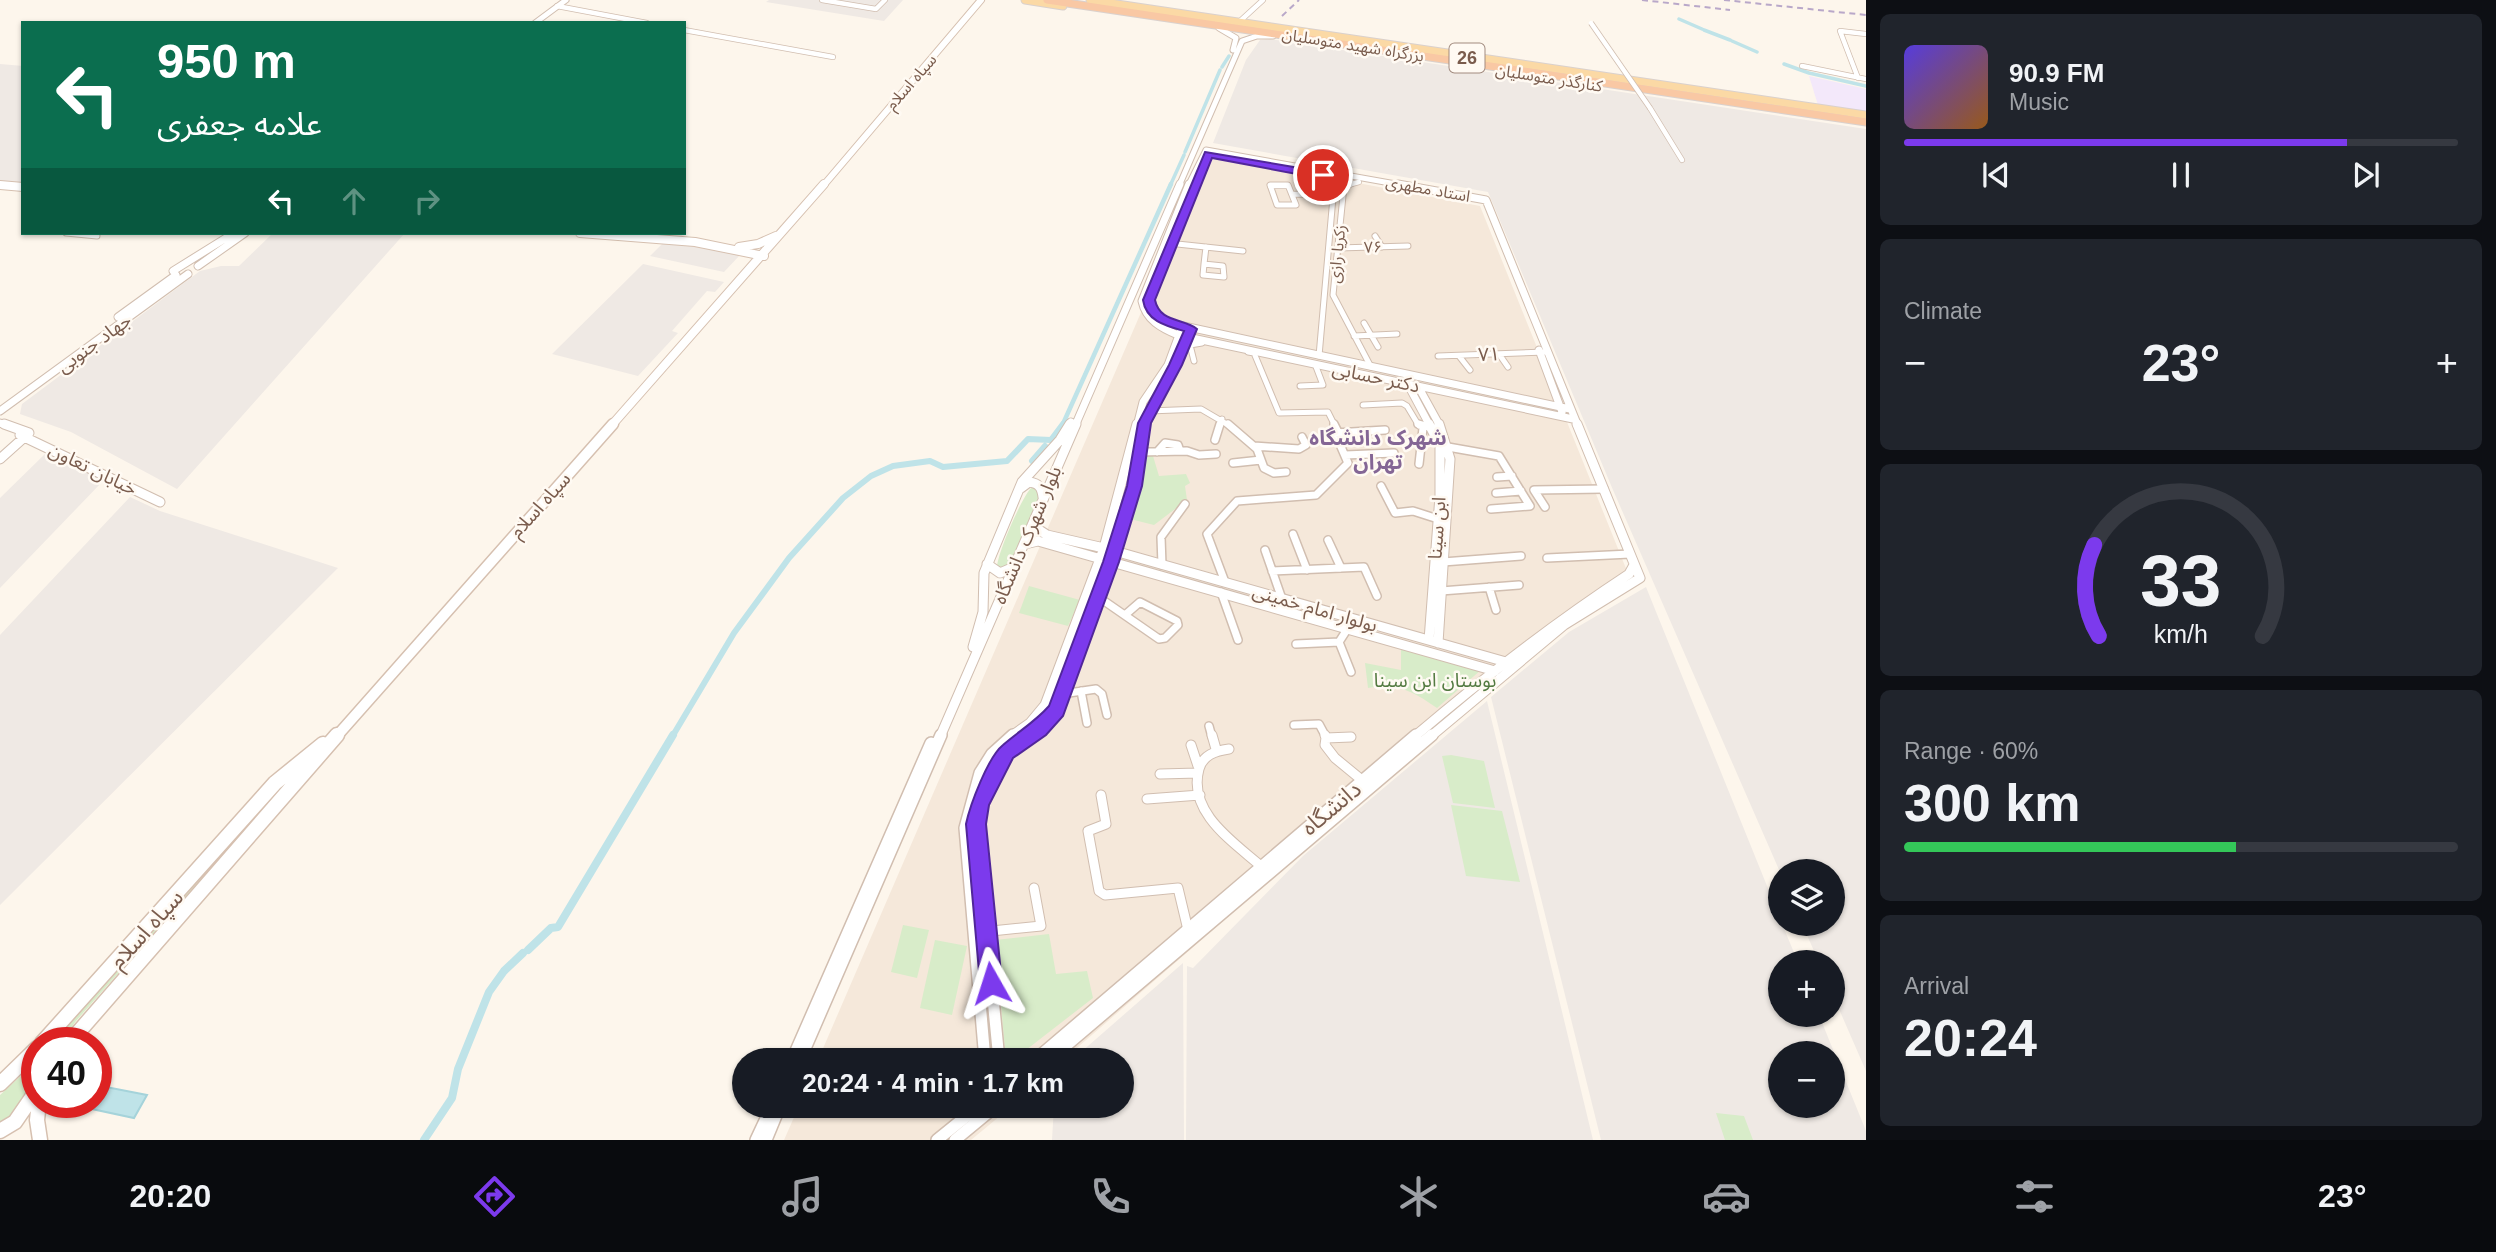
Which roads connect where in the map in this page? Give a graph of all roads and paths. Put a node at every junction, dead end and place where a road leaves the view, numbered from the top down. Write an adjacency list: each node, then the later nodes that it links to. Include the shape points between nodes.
1 (566, 0): 12 (street)
2 (822, 0): 3 (street, via 876,9)
3 (886, 0)
4 (1025, 0): 17 (main road, کنارگذر متوسلیان)
5 (1046, 0): 24 (highway, بزرگراه شهید متوسلیان)
6 (1068, 0): 11 (highway, بزرگراه شهید متوسلیان / 26)
7 (1077, 0): 11 (highway)
8 (1090, 0): 15 (main road, کنارگذر متوسلیان)
9 (1263, 0): 15 (street)
10 (982, 1): 47 (main road, سپاه اسلام)
11 (1098, 4): 27 (highway, بزرگراه شهید متوسلیان / 26)
12 (557, 6): 13 (street); 14 (street)
13 (538, 21)
14 (636, 21)
15 (1239, 22): 31 (main road, کنارگذر متوسلیان)
16 (1591, 23): 36 (street, bridge)
17 (1219, 28): 20 (street); 21 (main road, کنارگذر متوسلیان)
18 (686, 30): 25 (street)
19 (1866, 34): 29 (street, via 1840,31)
20 (1235, 36): 22 (street, via 1243,34); 28 (street, بلوار شهرک دانشگاه)
21 (1274, 36): 22 (street); 23 (main road, کنارگذر متوسلیان)
22 (1246, 39): 28 (street, بلوار شهرک دانشگاه)
23 (1337, 45): 24 (main road); 34 (main road, کنارگذر متوسلیان)
24 (1431, 56): 34 (highway, بزرگراه شهید متوسلیان)
25 (833, 57)
26 (1802, 66): 29 (street)
27 (1535, 68): 31 (highway); 33 (highway, بزرگراه شهید متوسلیان / 26)
28 (1228, 69): 124 (street, بلوار شهرک دانشگاه, via 1072,421); 128 (street, بلوار شهرک دانشگاه)
29 (1858, 78): 30 (street)
30 (1866, 79)
31 (1638, 80): 32 (main road, کنارگذر متوسلیان)
32 (1718, 92): 33 (highway); 34 (main road, کنارگذر متوسلیان)
33 (1839, 114): 34 (highway, بزرگراه شهید متوسلیان / 26)
34 (1865, 121)
35 (1207, 153): 37 (street, استاد مطهری); 45 (street, استاد مطهری); 56 (street); 58 (street)
36 (1682, 160)
37 (1323, 175): 38 (street, استاد مطهری); 40 (street)
38 (1359, 182): 41 (street); 45 (street, استاد مطهری)
39 (0, 186): 42 (main road)
40 (1334, 186): 41 (street); 44 (street, زکریا رازی)
41 (1344, 186): 46 (street, زکریا رازی)
42 (21, 188)
43 (1292, 194): 43 (street, via 1296,205 1278,205 1269,185 1288,185); 44 (street)
44 (1333, 198): 46 (street); 57 (street, زکریا رازی)
45 (1481, 201): 80 (street)
46 (1342, 203): 59 (street, زکریا رازی)
47 (786, 228): 54 (main road, سپاه اسلام); 65 (main road, سپاه اسلام)
48 (87, 235): 53 (street)
49 (231, 235): 67 (street)
50 (242, 235): 67 (street)
51 (606, 235): 63 (main road)
52 (627, 235): 63 (main road)
53 (97, 236)
54 (776, 236): 63 (main road); 65 (main road, سپاه اسلام)
55 (1376, 236): 62 (street)
56 (1164, 242): 58 (street); 75 (street, via 1142,307 1159,326)
57 (1330, 242): 59 (street, ۷۶); 72 (street, زکریا رازی)
58 (1172, 244): 61 (street); 75 (street, via 1149,305 1162,321)
59 (1338, 246): 62 (street, ۷۶); 73 (street, زکریا رازی, via 1333,295)
60 (1408, 246): 62 (street, ۷۶)
61 (1206, 247): 64 (street); 68 (street)
62 (1382, 247)
63 (733, 248): 65 (main road); 66 (main road)
64 (1243, 251)
65 (763, 254): 66 (main road, سپاه اسلام); 71 (main road, سپاه اسلام)
66 (753, 262): 71 (main road, سپاه اسلام)
67 (195, 264): 69 (street, جهاد جنوبی); 70 (street, جهاد جنوبی, via 175,268)
68 (1204, 264)
69 (188, 274): 70 (street); 95 (street, جهاد جنوبی)
70 (176, 275): 92 (street, جهاد جنوبی)
71 (739, 281): 173 (main road, سپاه اسلام)
72 (1325, 306): 73 (street); 85 (street, زکریا رازی)
73 (1339, 307): 78 (street, زکریا رازی)
74 (1364, 323): 77 (street)
75 (1185, 332): 85 (street, دکتر حسابی); 96 (street, via 1169,378); 121 (street, via 1143,402)
76 (1397, 334): 77 (street)
77 (1371, 335): 78 (street); 79 (street)
78 (1354, 336): 86 (street, زکریا رازی)
79 (1378, 346)
80 (1543, 352): 81 (street, ۷۱); 94 (street)
81 (1499, 354): 83 (street, ۷۱); 87 (street)
82 (1438, 356): 83 (street, ۷۱)
83 (1459, 356): 88 (street)
84 (1195, 360): 103 (street, via 1189,349 1192,343 1254,353 1279,414 1328,412)
85 (1317, 360): 86 (street, دکتر حسابی); 89 (street, دکتر حسابی); 90 (street, زکریا رازی, via 1323,385)
86 (1371, 367): 94 (street, دکتر حسابی)
87 (1508, 367)
88 (1470, 370)
89 (1407, 383): 91 (street, دکتر حسابی); 101 (street, ابن سینا)
90 (1300, 386)
91 (1418, 386): 97 (street, دکتر حسابی); 108 (street, ابن سینا)
92 (0, 405)
93 (1363, 405): 100 (street, via 1402,403)
94 (1565, 408): 97 (street)
95 (0, 411)
96 (1149, 411): 98 (street, via 1200,409); 109 (street)
97 (1569, 418): 125 (street)
98 (1222, 419): 106 (street); 107 (street)
99 (0, 426): 104 (street)
100 (1423, 428): 101 (street); 117 (street)
101 (1433, 428): 133 (street, ابن سینا, via 1440,446)
102 (1385, 430): 103 (street)
103 (1338, 432): 113 (street)
104 (23, 436): 110 (street); 114 (street); 129 (street, خیابان تعاون)
105 (1302, 437): 107 (street, via 1306,444 1299,449)
106 (1214, 440)
107 (1254, 446): 115 (street)
108 (1448, 447): 119 (street, via 1499,456); 143 (street, ابن سینا)
109 (1138, 452): 112 (street); 122 (street)
110 (0, 453)
111 (1394, 453): 113 (street)
112 (1216, 454)
113 (1345, 455): 152 (street, via 1348,463 1317,495 1237,501 1207,534)
114 (0, 459)
115 (1261, 460): 116 (street); 118 (street, via 1264,468 1274,473)
116 (1233, 463)
117 (1419, 464)
118 (1286, 472)
119 (1511, 476): 120 (street); 126 (street)
120 (1497, 477)
121 (1122, 483): 122 (street); 140 (street)
122 (1134, 486): 140 (street)
123 (1381, 486): 133 (street, via 1395,513 1413,511)
124 (1019, 489): 128 (street, via 1029,482 1038,484); 144 (street, بلوار شهرک دانشگاه)
125 (1604, 489): 131 (street, via 1534,490); 139 (street)
126 (1521, 491): 127 (street); 132 (street, via 1530,506)
127 (1496, 493)
128 (1043, 499): 134 (street, بلوار شهرک دانشگاه)
129 (160, 502)
130 (1185, 504): 145 (street, via 1161,537)
131 (1545, 507)
132 (1491, 509)
133 (1438, 519): 162 (street, ابن سینا)
134 (1033, 526): 137 (street, بلوار شهرک دانشگاه); 140 (street)
135 (1293, 534): 149 (street)
136 (1328, 540): 148 (street)
137 (1025, 544): 140 (street, via 1038,541); 147 (street, بلوار شهرک دانشگاه)
138 (1265, 550): 150 (street)
139 (1630, 554): 142 (street); 146 (street)
140 (1107, 555): 145 (street, بولوار امام خمینی); 152 (street, بولوار امام خمینی); 155 (street); 187 (street, via 1045,705 1035,720 997,748 972,795 965,828)
141 (1521, 556): 143 (street)
142 (1548, 558)
143 (1443, 562): 154 (street, ابن سینا)
144 (987, 564): 147 (street, via 999,573); 191 (street, بلوار شهرک دانشگاه, via 983,612 973,646)
145 (1162, 565): 152 (street, بولوار امام خمینی)
146 (1634, 565): 165 (street, دانشگاه, via 1629,574 1556,622); 165 (street, دانشگاه, via 1640,578)
147 (1015, 566): 192 (street, بلوار شهرک دانشگاه)
148 (1341, 568): 149 (street); 156 (street, via 1364,567)
149 (1307, 570): 150 (street)
150 (1272, 571): 157 (street)
151 (1519, 585): 153 (street)
152 (1223, 587): 157 (street, بولوار امام خمینی); 160 (street, بولوار امام خمینی); 161 (street)
153 (1489, 587): 154 (street); 158 (street)
154 (1441, 591): 162 (street, ابن سینا)
155 (1097, 596): 159 (street); 168 (street)
156 (1377, 597)
157 (1282, 599): 162 (street, بولوار امام خمینی)
158 (1496, 610)
159 (1125, 615): 159 (street, via 1159,639 1178,625 1146,603 1140,602)
160 (1348, 628): 163 (street); 165 (street, بولوار امام خمینی)
161 (1238, 640)
162 (1434, 641): 165 (street, بولوار امام خمینی)
163 (1339, 642): 164 (street); 166 (street)
164 (1296, 644)
165 (1505, 668): 181 (street, دانشگاه); 188 (street, دانشگاه)
166 (1351, 672)
167 (1081, 691): 168 (street); 169 (street, via 1096,689 1102,694); 170 (street)
168 (1062, 694): 187 (street, via 1049,720 1007,752 980,804 976,824)
169 (1107, 715)
170 (1087, 723)
171 (1294, 725): 175 (street, via 1318,724)
172 (1209, 726): 177 (street)
173 (342, 730): 189 (main road, سپاه اسلام, via 275,783); 190 (main road, سپاه اسلام)
174 (1351, 737): 175 (street)
175 (1326, 738): 181 (street, via 1325,745 1335,758)
176 (1191, 745): 179 (street)
177 (1216, 749): 178 (street); 179 (street, via 1206,754)
178 (1229, 749)
179 (1198, 769): 180 (street); 183 (street)
180 (1160, 774)
181 (1363, 781): 185 (street, دانشگاه)
182 (1101, 795): 188 (street, via 1106,824 1088,831 1099,891 1105,895 1178,888)
183 (1200, 795): 184 (street); 185 (street, via 1215,825)
184 (1147, 799)
185 (1262, 867): 188 (street, دانشگاه)
186 (1034, 888): 187 (street, via 1041,926)
187 (980, 932): 193 (street); 194 (street)
188 (1191, 934): 195 (street, دانشگاه); 196 (street, دانشگاه)
189 (56, 1027)
190 (83, 1027)
191 (797, 1048)
192 (805, 1048)
193 (985, 1048)
194 (997, 1048)
195 (1050, 1048)
196 (1063, 1048)
197 (21, 1064): 198 (main road)
198 (0, 1084)
199 (21, 1113): 205 (main road)
200 (37, 1118): 206 (main road)
201 (766, 1118): 207 (street)
202 (775, 1118): 208 (street)
203 (971, 1118): 209 (street)
204 (977, 1118): 210 (street)
205 (0, 1131)
206 (40, 1140)
207 (756, 1140)
208 (765, 1140)
209 (937, 1140)
210 (955, 1140)

